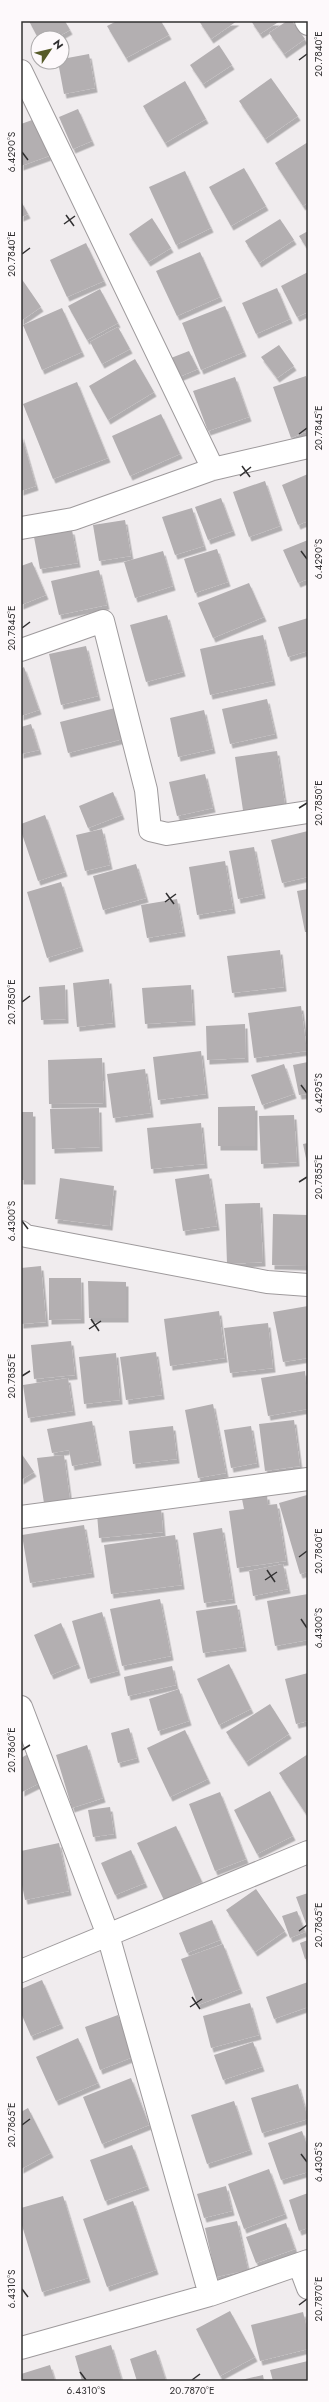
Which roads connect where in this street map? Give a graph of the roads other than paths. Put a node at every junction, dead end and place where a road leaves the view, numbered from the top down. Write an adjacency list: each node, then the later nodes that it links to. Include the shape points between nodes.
1 (306, 21): 2 (street)
2 (308, 24)
3 (21, 71): 5 (street)
4 (308, 447): 5 (street)
5 (212, 469): 6 (street, via 73,519)
6 (21, 528)
7 (21, 650): 8 (street, via 104,621 146,790 150,830 167,834)
8 (308, 812)
9 (21, 1232): 10 (street, via 26,1236 267,1282)
10 (308, 1285)
11 (308, 1479): 12 (street)
12 (21, 1517)
13 (21, 1707): 15 (street)
14 (308, 1852): 15 (street)
15 (108, 1935): 16 (street); 19 (street)
16 (21, 1971)
17 (303, 2263): 18 (street); 19 (street)
18 (308, 2288)
19 (210, 2294): 20 (street)
20 (21, 2348)

